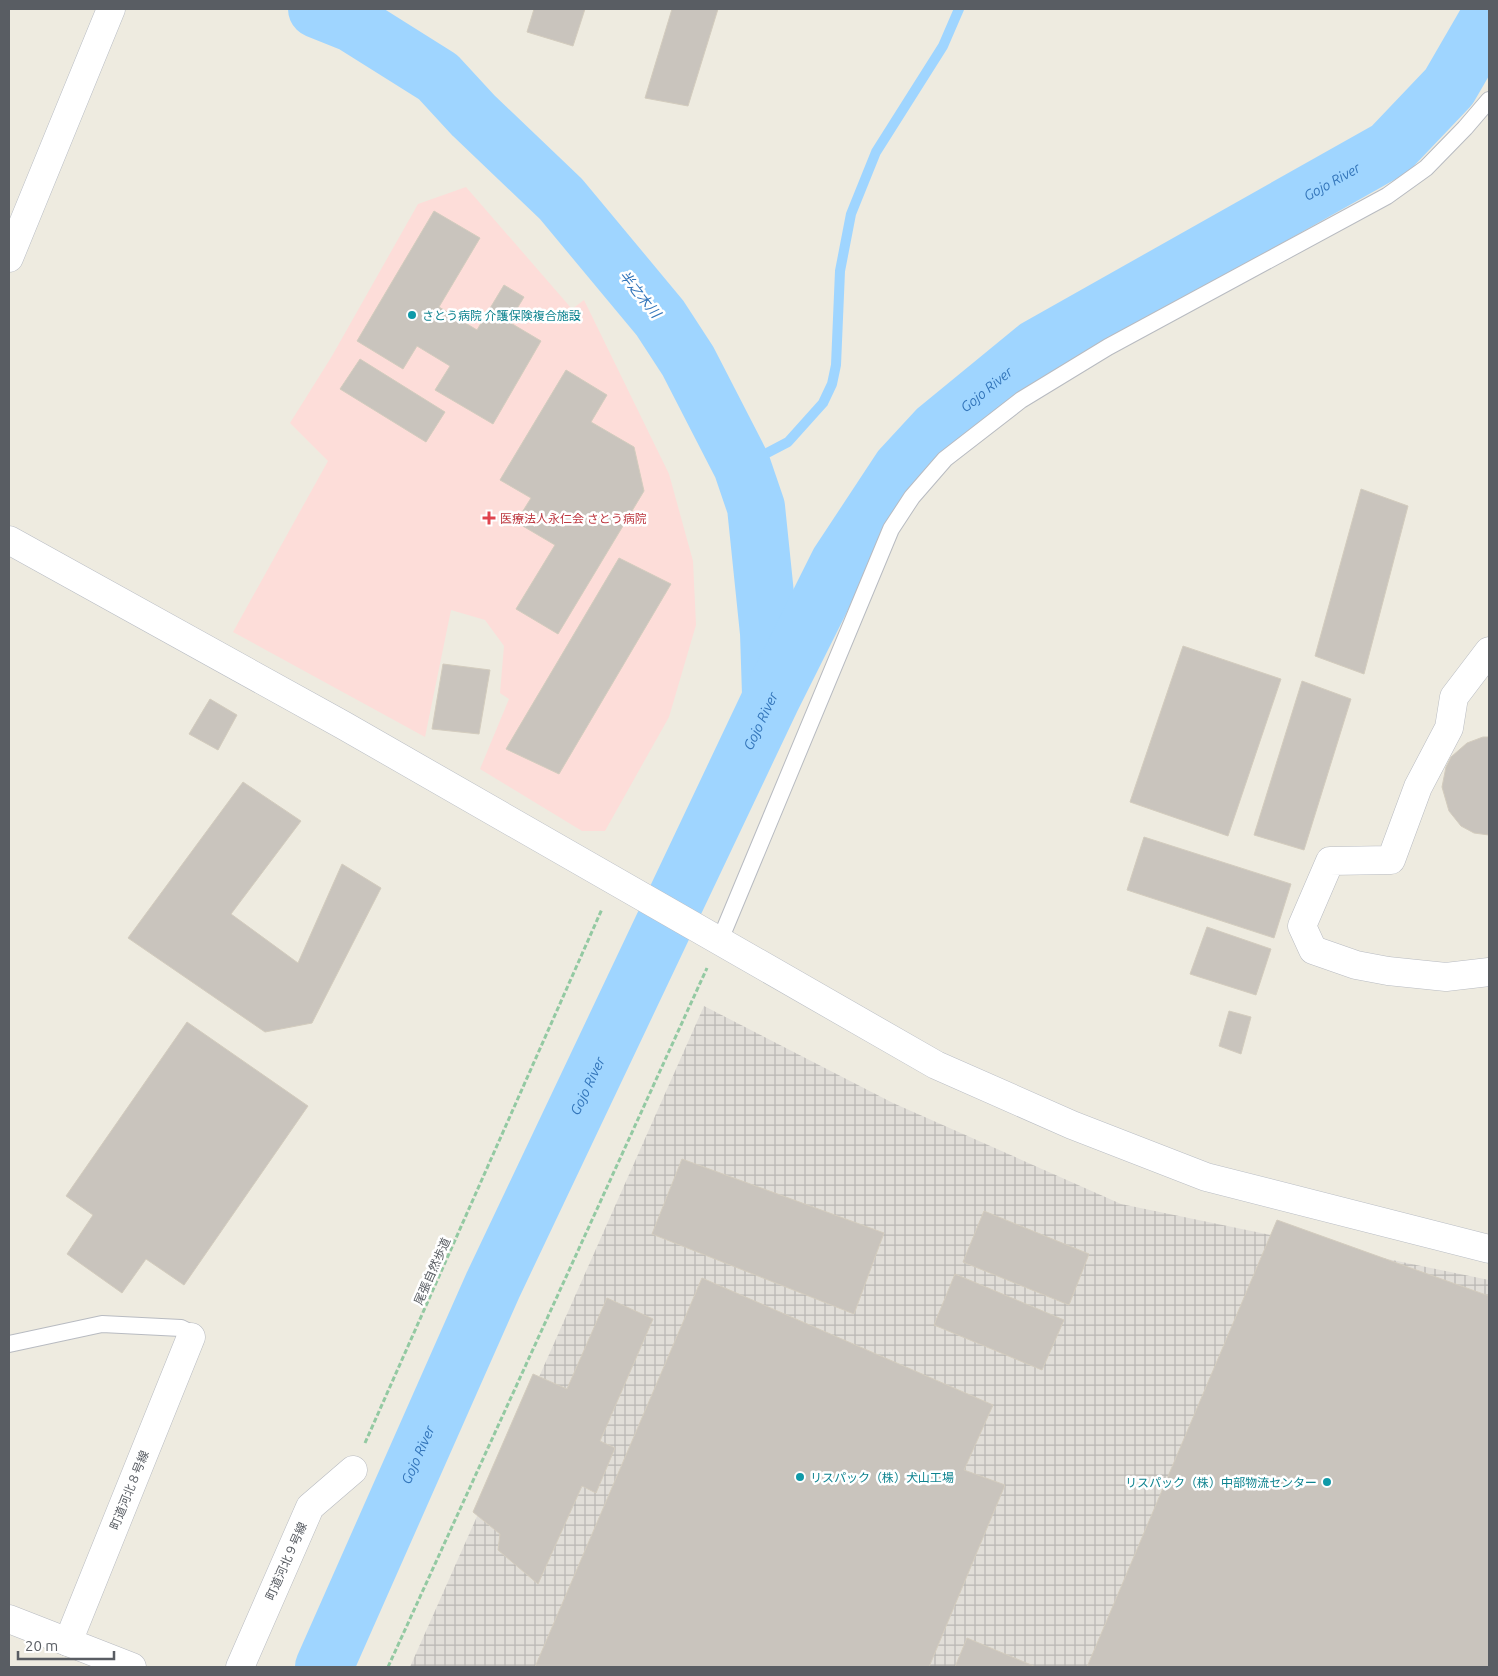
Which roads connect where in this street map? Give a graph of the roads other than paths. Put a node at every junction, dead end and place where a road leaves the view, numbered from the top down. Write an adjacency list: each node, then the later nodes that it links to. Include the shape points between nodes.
1 (110, 9): 3 (street)
2 (1489, 100): 6 (lane, via 1426,168 1388,196 1108,347 1021,400 945,459 912,497 891,529)
3 (9, 258)
4 (9, 540): 6 (street, via 343,725)
5 (1489, 651): 7 (street, via 1454,697 1449,728 1418,787 1391,860 1330,861 1302,926 1312,950 1356,965 1446,978)
6 (720, 940): 8 (street, via 936,1065 1072,1125 1206,1177)
7 (1489, 972)
8 (1489, 1249)
9 (191, 1337): 10 (lane, via 181,1328 102,1324); 13 (street, 町道河北８号線)
10 (9, 1344)
11 (353, 1470): 15 (street, 町道河北９号線, via 310,1507)
12 (9, 1618): 13 (street)
13 (68, 1642): 14 (street)
14 (132, 1667)
15 (240, 1667)

